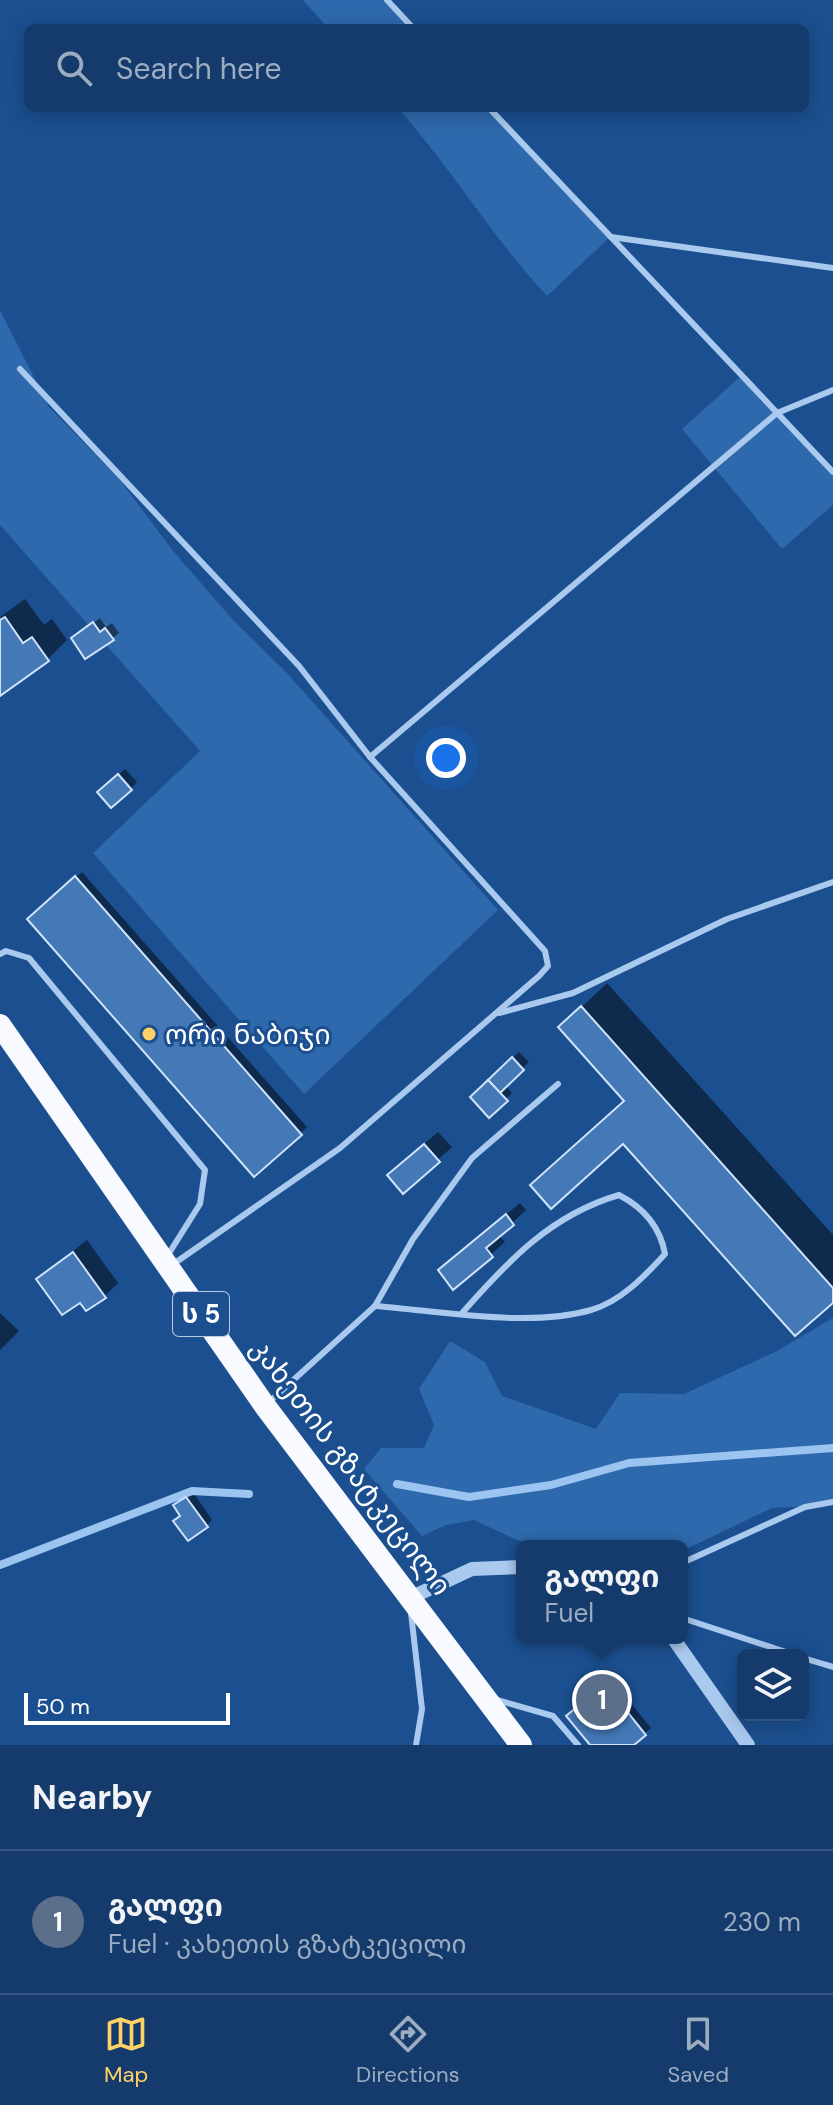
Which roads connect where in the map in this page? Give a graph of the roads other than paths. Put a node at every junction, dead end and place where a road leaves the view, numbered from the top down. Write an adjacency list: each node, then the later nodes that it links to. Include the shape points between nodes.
1 (387, 0): 2 (lane)
2 (409, 24)
3 (493, 112): 4 (lane)
4 (610, 237): 5 (lane); 8 (lane)
5 (833, 268)
6 (20, 369): 10 (lane, via 299,666)
7 (833, 390): 8 (lane)
8 (777, 413): 9 (lane); 10 (lane)
9 (833, 472)
10 (370, 757): 13 (lane, via 545,951 548,966)
11 (833, 882): 13 (lane, via 727,919 573,993)
12 (0, 954): 16 (lane, via 29,958 205,1170 200,1204)
13 (495, 1014): 16 (lane, via 340,1148)
14 (1, 1029): 16 (highway, კახეთის გზატკეცილი / ს 5)
15 (558, 1084): 17 (lane, via 472,1158 413,1239)
16 (167, 1264): 19 (highway, კახეთის გზატკეცილი / ს 5)
17 (375, 1306): 18 (lane); 19 (lane)
18 (463, 1312): 18 (lane, via 537,1318 593,1309 641,1281 665,1254 662,1236 640,1206 619,1195 589,1204 532,1239)
19 (265, 1406): 23 (highway, კახეთის გზატკეცილი / ს 5)
20 (833, 1502): 21 (lane, via 805,1507)
21 (688, 1560)
22 (516, 1567): 23 (street, via 472,1569)
23 (410, 1598): 29 (highway, კახეთის გზატკეცილი / ს 5); 30 (lane, via 422,1709)
24 (688, 1620): 26 (lane)
25 (677, 1644): 33 (street)
26 (777, 1649)
27 (809, 1660): 28 (lane)
28 (833, 1667)
29 (486, 1698): 31 (highway, კახეთის გზატკეცილი / ს 5); 32 (lane, via 553,1716)
30 (416, 1745)
31 (521, 1745)
32 (578, 1745)
33 (748, 1745)

